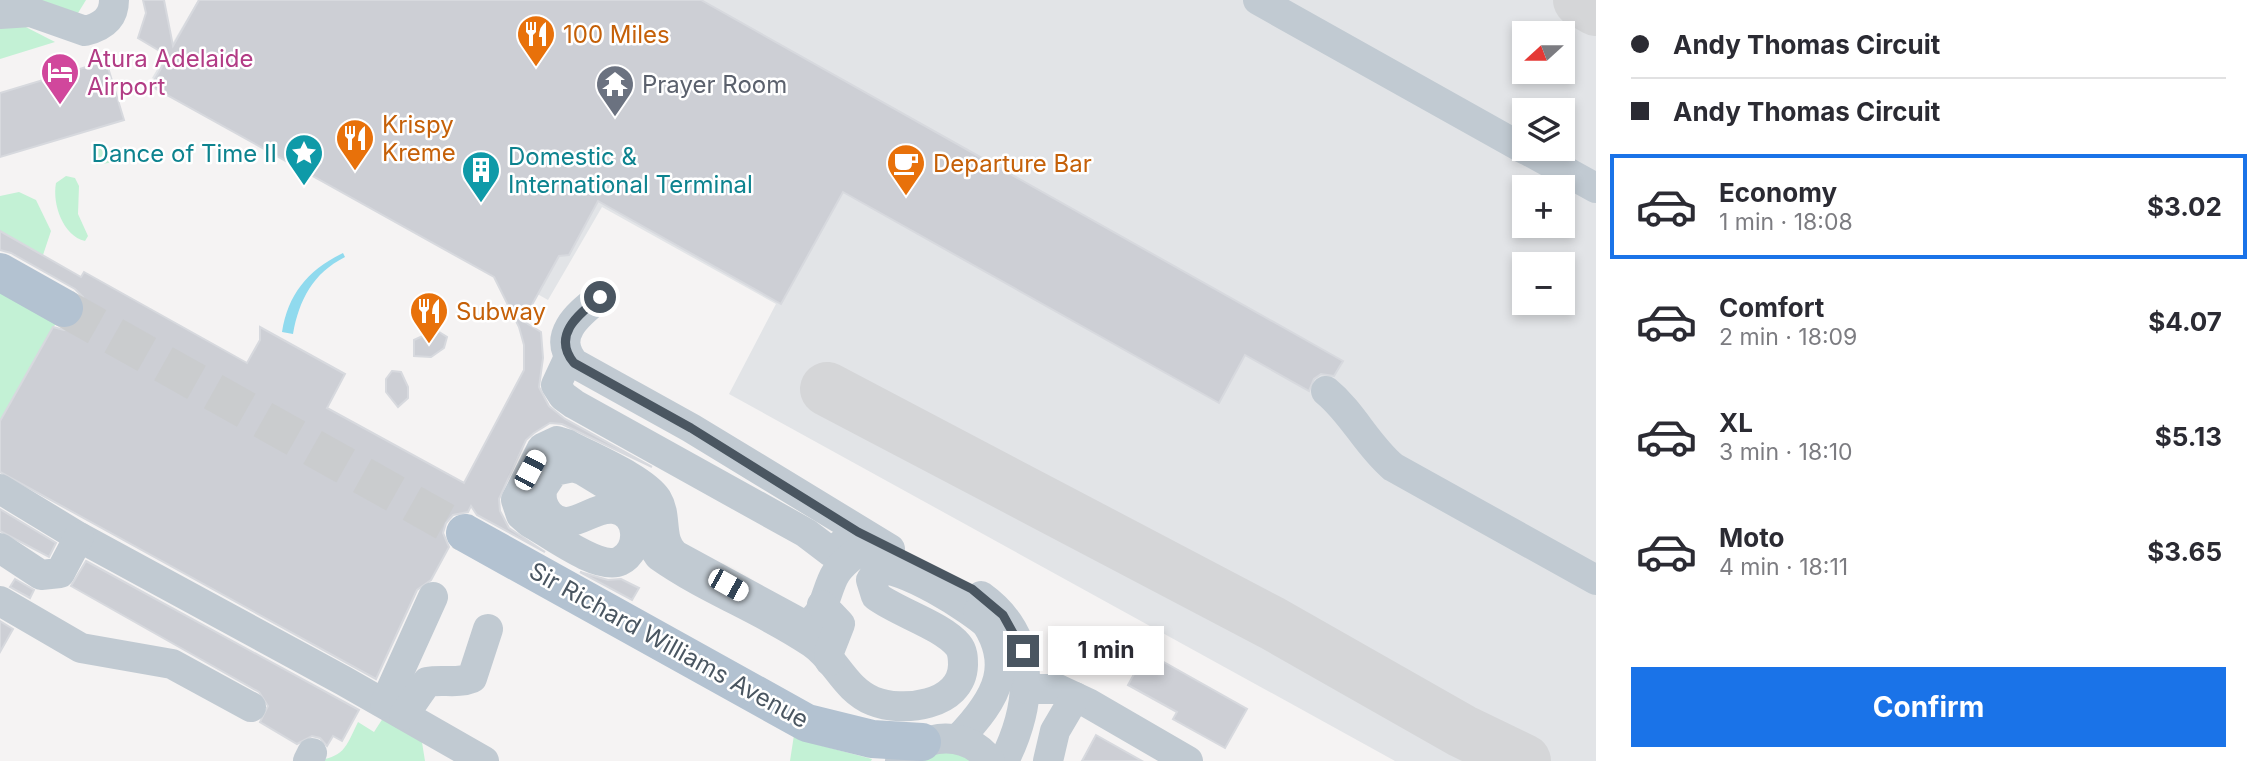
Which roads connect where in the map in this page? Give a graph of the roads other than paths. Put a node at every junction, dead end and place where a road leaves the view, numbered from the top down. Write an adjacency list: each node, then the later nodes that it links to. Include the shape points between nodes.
1 (114, 0): 3 (street, via 105,22 85,31 31,12)
2 (1258, 0): 4 (street)
3 (0, 14)
4 (1512, 142)
5 (1546, 161): 6 (street)
6 (1596, 188)
7 (0, 272): 9 (main road)
8 (600, 297): 14 (street, via 570,325 564,344 574,363)
9 (64, 308)
10 (1326, 391): 16 (street, via 1393,467)
11 (3, 491): 13 (street)
12 (466, 533): 27 (main road, Sir Richard Williams Avenue, via 807,723)
13 (79, 537): 15 (street, via 60,573 41,575); 26 (street)
14 (874, 540): 19 (street, via 838,570); 20 (street, via 965,598); 23 (street, via 972,589 1003,615 1020,642)
15 (0, 548)
16 (1596, 580)
17 (433, 597): 26 (street)
18 (0, 601): 25 (street, via 81,648 172,664)
19 (822, 605): 22 (street, via 840,624); 22 (street, via 812,622 796,623 682,559 665,541 662,509 651,492 567,444 549,442 542,448 518,492 517,508 529,522 594,560 615,563 629,555 636,540 628,516 605,509 564,522 550,515 541,499 545,480 554,471 582,470 643,507 659,556 807,639)
20 (989, 626): 22 (street, via 967,608 897,572 882,569 874,574 872,591 957,645 962,653 961,679 937,700 894,706 857,692); 27 (street, via 999,658 990,703)
21 (488, 629): 26 (street, via 472,678 460,683 444,679 427,682)
22 (830, 661)
23 (1027, 689): 24 (street, via 1058,689); 31 (street, via 1019,728)
24 (1075, 696): 32 (street, via 1055,731); 33 (street)
25 (251, 707)
26 (403, 715): 28 (street); 29 (street)
27 (927, 747): 30 (street, via 975,746)
28 (435, 761)
29 (484, 761)
30 (990, 761)
31 (1004, 761)
32 (1048, 761)
33 (1188, 761)

